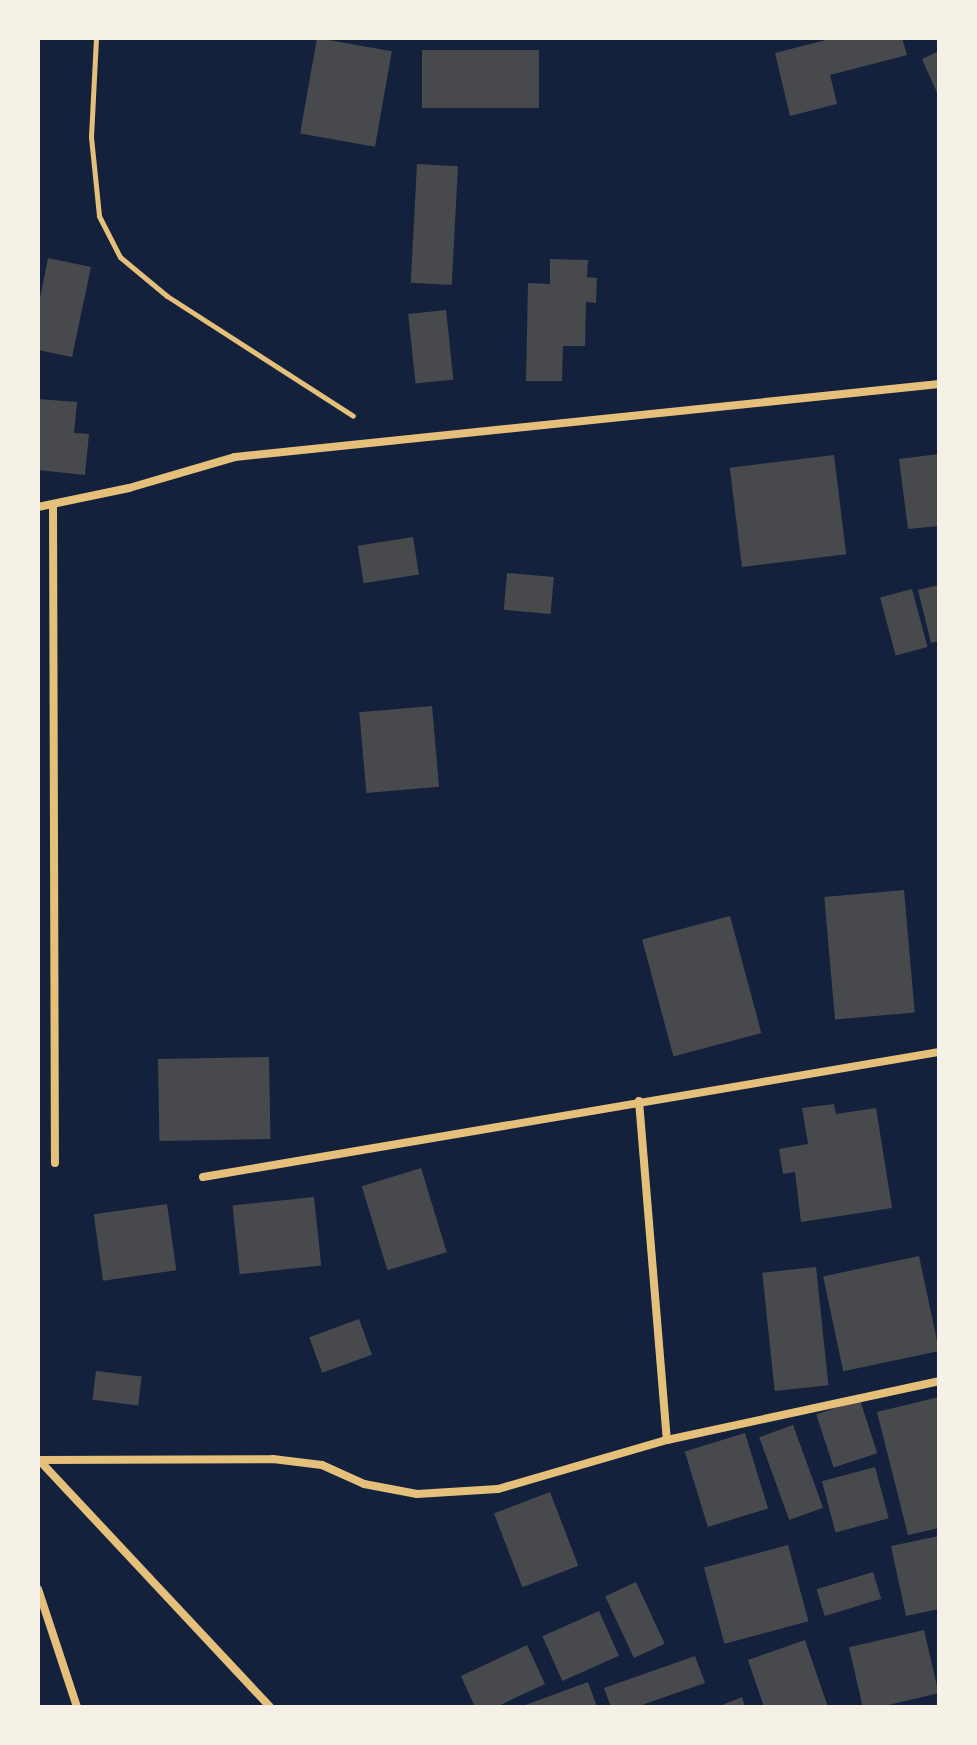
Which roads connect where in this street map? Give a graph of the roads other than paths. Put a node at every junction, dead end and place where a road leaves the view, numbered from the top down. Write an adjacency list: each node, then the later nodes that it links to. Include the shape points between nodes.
1 (939, 384): 3 (street, via 235,457)
2 (38, 507): 3 (street)
3 (53, 507): 6 (street)
4 (939, 1052): 5 (street)
5 (639, 1101): 7 (street); 9 (street)
6 (55, 1163)
7 (203, 1177)
8 (939, 1381): 9 (street)
9 (667, 1440): 10 (street, via 498,1489 417,1494 364,1484 322,1465 273,1459)
10 (38, 1460): 13 (street)
11 (38, 1589): 12 (street)
12 (77, 1707)
13 (270, 1707)

